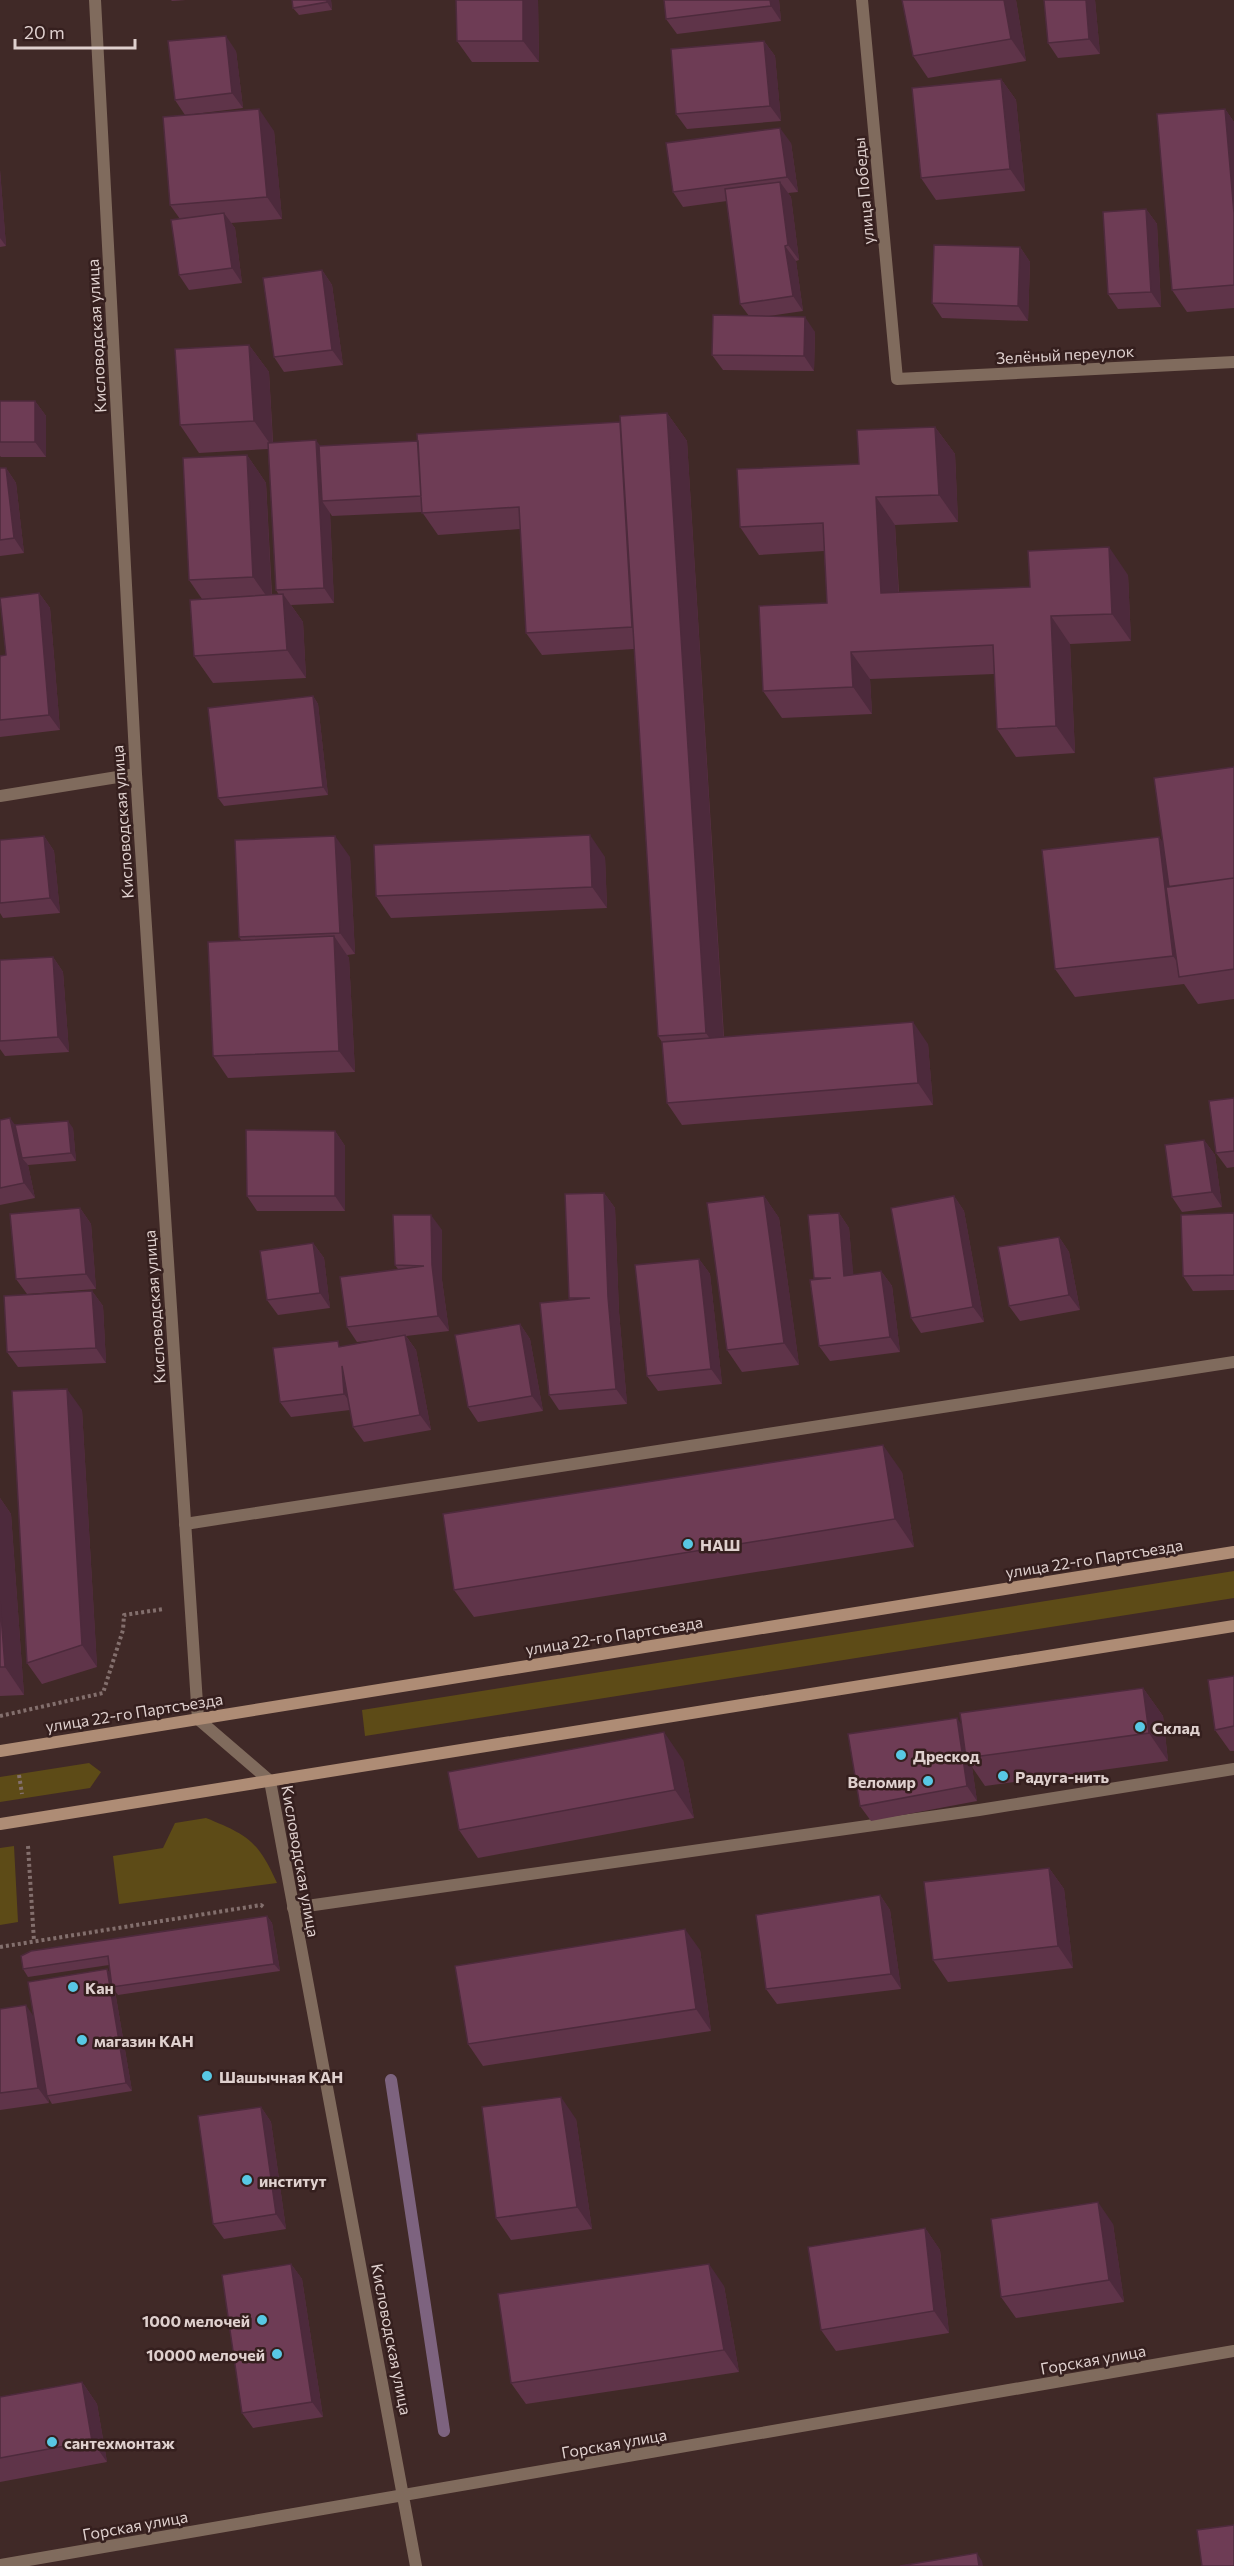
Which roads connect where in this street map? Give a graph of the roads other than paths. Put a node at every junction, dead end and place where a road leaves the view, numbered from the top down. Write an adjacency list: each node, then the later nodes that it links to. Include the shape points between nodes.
1 (95, 0): 5 (street, Кисловодская улица)
2 (862, 0): 4 (street, улица Победы)
3 (1234, 362): 4 (street, Зелёный переулок)
4 (897, 380)
5 (136, 774): 6 (street); 8 (street, Кисловодская улица)
6 (0, 796)
7 (1234, 1362): 8 (street)
8 (185, 1524): 11 (street, Кисловодская улица)
9 (1234, 1552): 11 (main road, улица 22-го Партсъезда)
10 (1234, 1626): 14 (main road)
11 (198, 1719): 12 (main road, улица 22-го Партсъезда); 14 (street, Кисловодская улица)
12 (0, 1751)
13 (1234, 1769): 16 (street, via 979,1810)
14 (270, 1781): 15 (main road); 16 (street, Кисловодская улица)
15 (0, 1824)
16 (293, 1908): 18 (street, Кисловодская улица)
17 (1234, 2351): 18 (street, Горская улица)
18 (405, 2496): 19 (street, Горская улица); 20 (street, Кисловодская улица)
19 (0, 2565)
20 (416, 2566)

